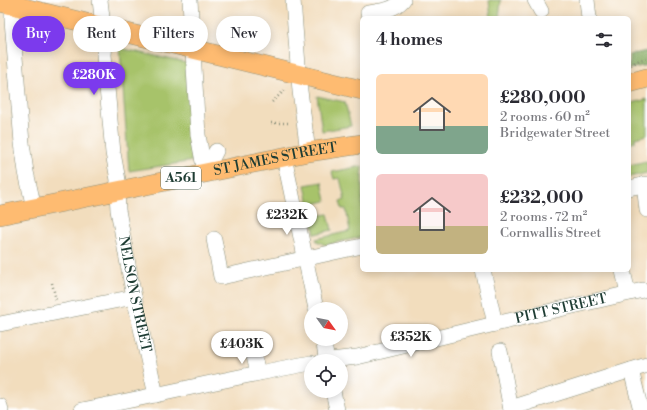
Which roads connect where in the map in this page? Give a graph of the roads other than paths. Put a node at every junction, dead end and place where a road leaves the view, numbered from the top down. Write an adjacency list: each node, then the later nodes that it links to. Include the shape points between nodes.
1 (100, 0): 8 (street, NELSON STREET)
2 (190, 0): 9 (street)
3 (293, 0): 16 (street)
4 (403, 0): 7 (street, via 392,9)
5 (586, 0): 10 (street)
6 (8, 2): 11 (main road); 26 (street, via 12,20 22,143)
7 (368, 13)
8 (102, 16)
9 (191, 16)
10 (589, 16)
11 (73, 19)
12 (104, 52): 25 (street, NELSON STREET, via 113,153 118,180)
13 (192, 52): 23 (street, via 198,135)
14 (202, 52): 16 (main road)
15 (647, 78): 17 (main road)
16 (294, 81): 18 (main road); 21 (street)
17 (631, 82)
18 (360, 90)
19 (360, 144): 21 (main road, ST JAMES STREET / A561)
20 (216, 151): 23 (street)
21 (308, 152): 22 (main road, ST JAMES STREET / A561)
22 (284, 157): 23 (main road, ST JAMES STREET / A561); 31 (street)
23 (204, 173): 25 (main road, ST JAMES STREET / A561)
24 (640, 185): 27 (street)
25 (117, 192): 26 (main road, ST JAMES STREET / A561); 36 (street, NELSON STREET)
26 (34, 208): 28 (main road, ST JAMES STREET / A561)
27 (647, 210)
28 (0, 215)
29 (214, 239): 31 (street, via 221,277)
30 (360, 246): 31 (street)
31 (305, 258): 37 (street)
32 (483, 272): 39 (street)
33 (623, 272): 35 (street)
34 (643, 290): 35 (street, PITT STREET)
35 (628, 294): 39 (street, PITT STREET)
36 (134, 297): 38 (street); 47 (street, NELSON STREET)
37 (314, 302)
38 (0, 324)
39 (495, 324): 42 (street, PITT STREET)
40 (500, 351): 50 (street)
41 (253, 352): 46 (street)
42 (348, 358)
43 (304, 364): 46 (street)
44 (647, 366): 45 (street)
45 (631, 370): 50 (street); 54 (street)
46 (258, 373): 47 (street)
47 (156, 395): 52 (street)
48 (334, 398): 53 (street)
49 (0, 406): 51 (street)
50 (511, 409)
51 (1, 410)
52 (82, 410)
53 (337, 410)
54 (641, 410)

